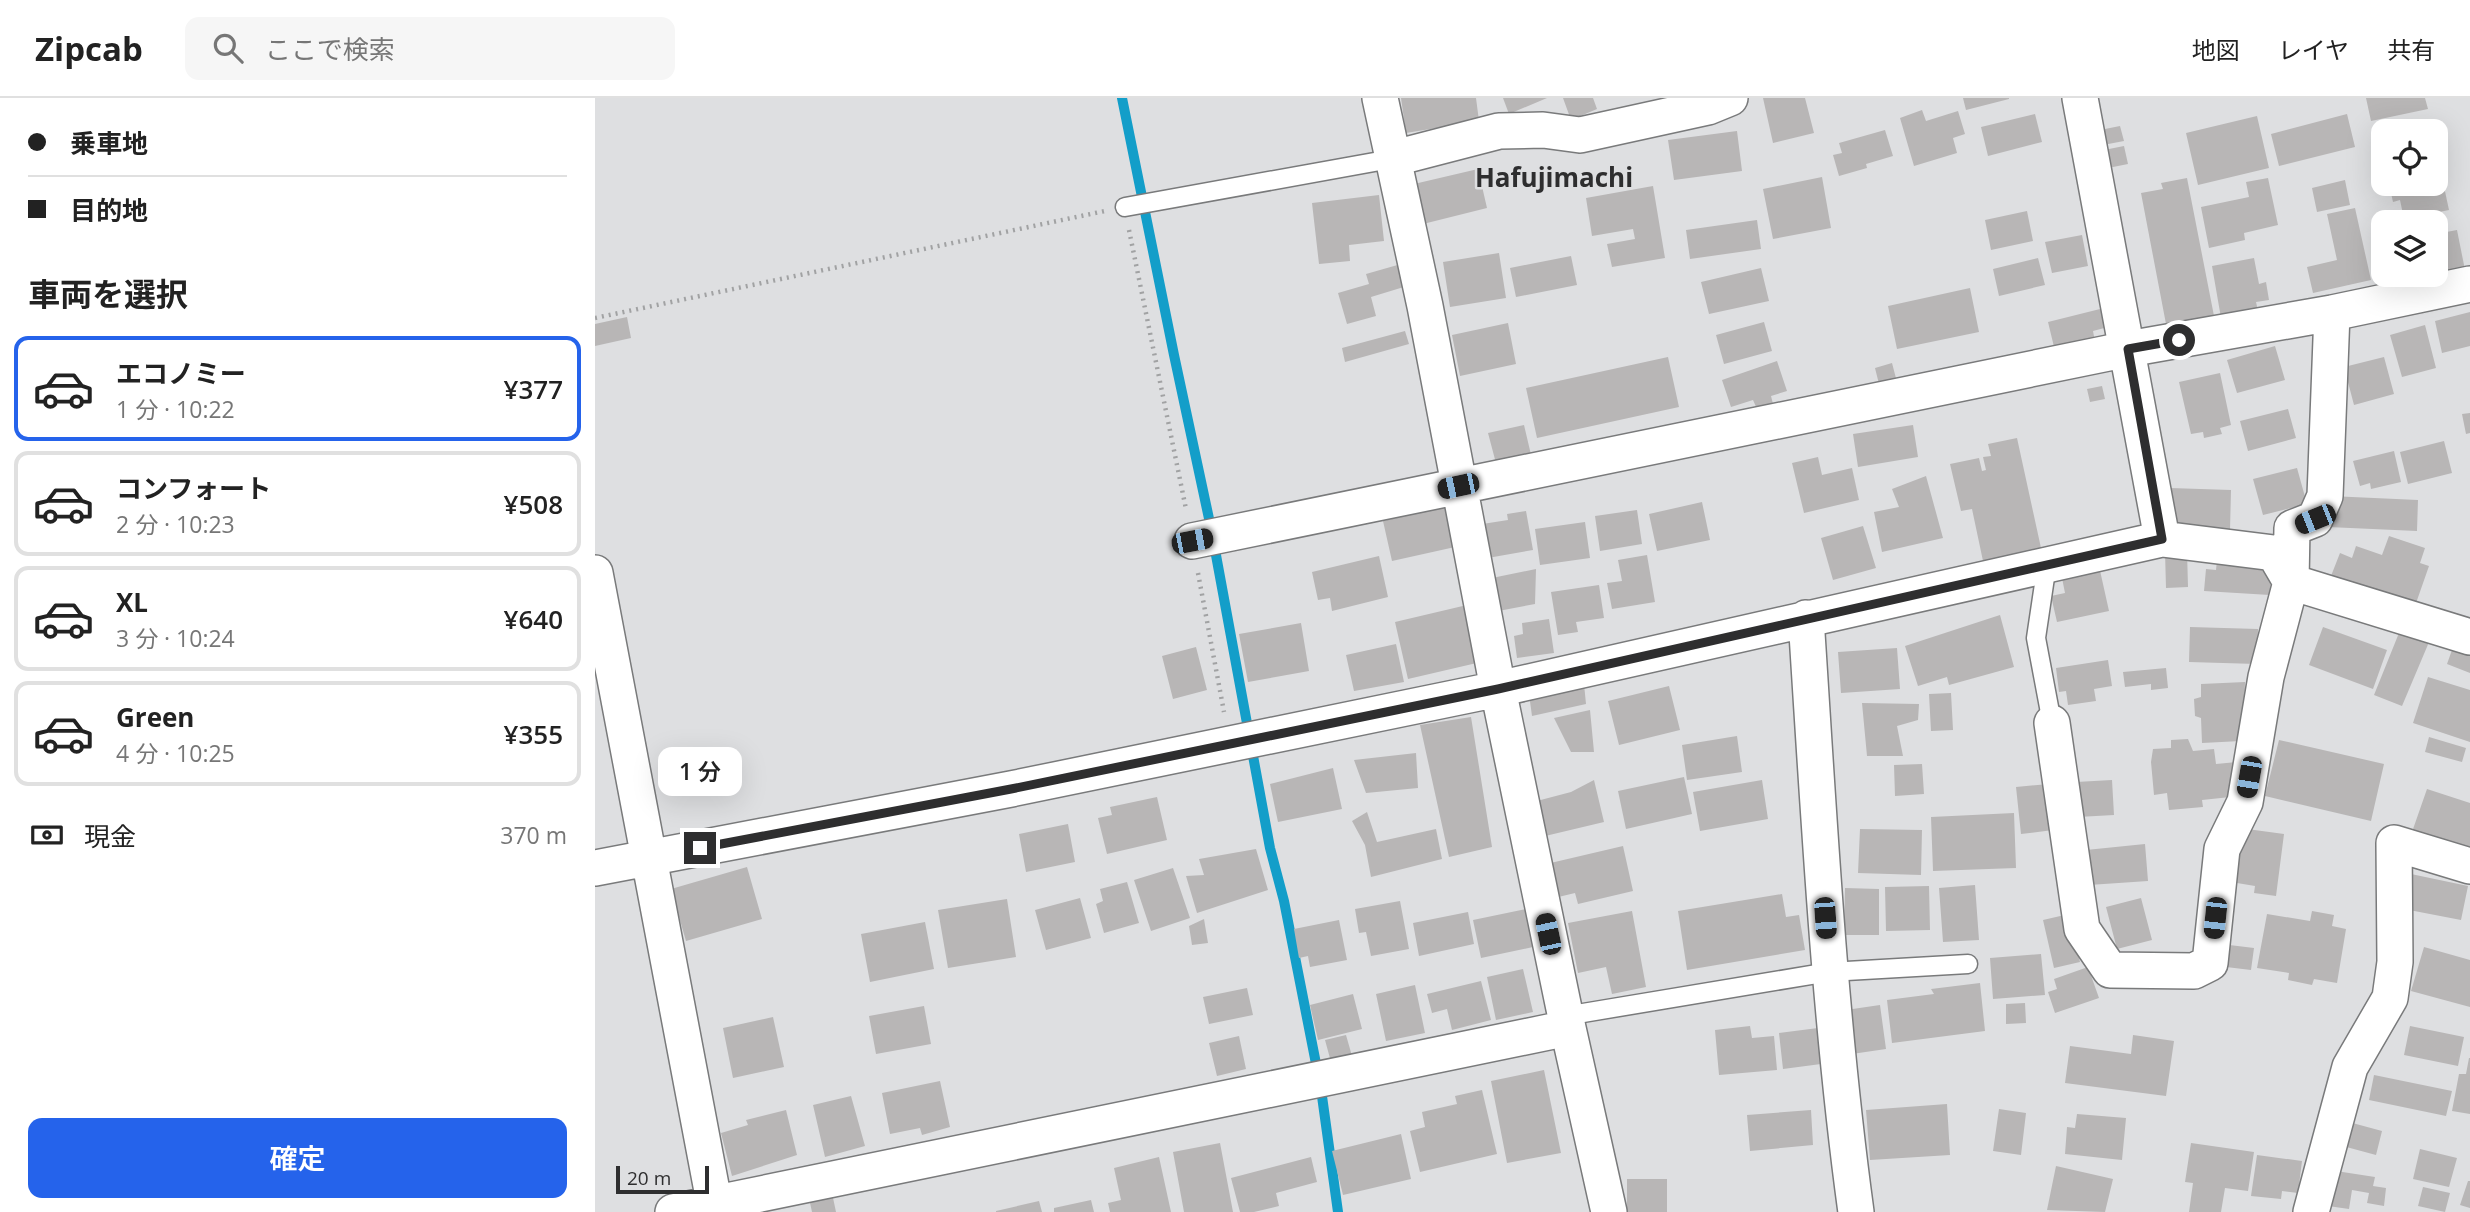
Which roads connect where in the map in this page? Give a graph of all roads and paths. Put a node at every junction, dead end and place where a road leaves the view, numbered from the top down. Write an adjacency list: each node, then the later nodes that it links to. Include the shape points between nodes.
1 (1380, 98): 4 (street)
2 (1730, 98): 4 (street, via 1580,135 1499,131)
3 (2080, 98): 9 (street)
4 (1391, 159): 5 (lane); 10 (street, via 1425,306)
5 (1125, 207): 8 (path); 12 (path)
6 (2470, 285): 7 (street)
7 (2332, 313): 9 (street); 15 (street, via 2325,496 2315,519 2292,528)
8 (595, 318)
9 (2128, 349): 10 (street); 11 (street)
10 (1458, 486): 12 (street); 18 (street)
11 (2162, 539): 13 (street); 15 (street, via 2274,553)
12 (1192, 541): 20 (path)
13 (2047, 565): 16 (street); 19 (lane, via 2036,638)
14 (595, 573): 21 (street)
15 (2291, 582): 17 (street); 19 (street, via 2266,677 2245,802 2222,849 2210,963 2194,971 2110,971 2082,929)
16 (1806, 618): 18 (street); 25 (street)
17 (2470, 637)
18 (1498, 689): 20 (street); 26 (street)
19 (2052, 723)
20 (1230, 744): 21 (street)
21 (648, 858): 23 (street); 27 (street)
22 (2470, 866): 31 (street, via 2394,843 2395,962 2390,998 2350,1067)
23 (595, 868)
24 (1968, 964): 25 (lane)
25 (1829, 972): 26 (lane); 30 (street)
26 (1567, 1022): 27 (street); 29 (street)
27 (714, 1208): 28 (street)
28 (673, 1212)
29 (1609, 1212)
30 (1856, 1212)
31 (2311, 1212)

